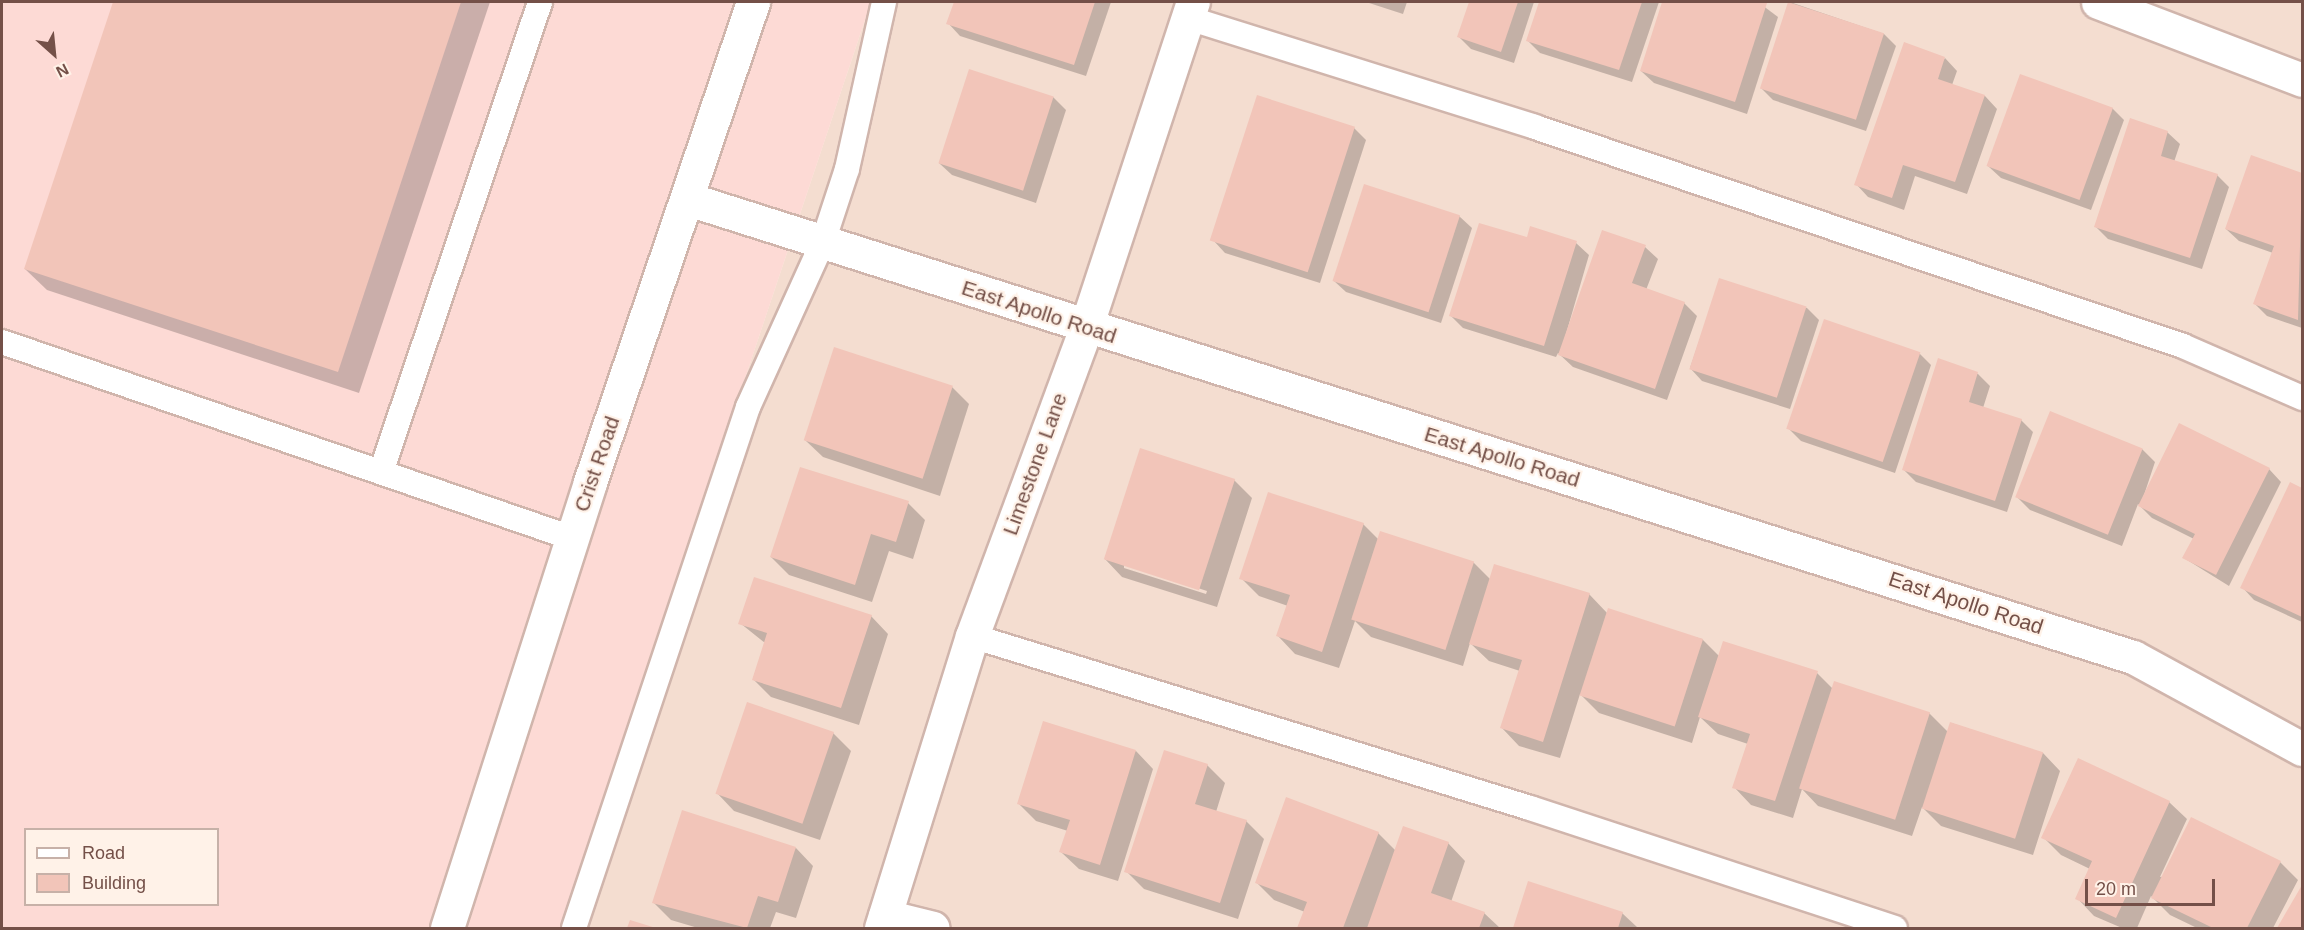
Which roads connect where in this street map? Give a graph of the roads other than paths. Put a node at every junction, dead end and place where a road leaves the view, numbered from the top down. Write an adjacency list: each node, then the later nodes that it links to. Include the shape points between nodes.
1 (540, 2): 12 (lane)
2 (753, 2): 7 (street, Crist Road)
3 (884, 2): 8 (lane, via 846,169)
4 (2098, 2): 6 (street)
5 (1190, 10): 9 (street, Limestone Lane); 11 (lane, via 2161,338)
6 (2302, 80)
7 (688, 199): 8 (street, East Apollo Road); 13 (street, Crist Road)
8 (823, 242): 9 (street, East Apollo Road); 18 (lane, via 748,407)
9 (1086, 327): 14 (street, Limestone Lane); 15 (street, East Apollo Road, via 2133,657)
10 (2, 342): 12 (lane)
11 (2302, 398)
12 (381, 472): 13 (lane)
13 (572, 538): 17 (street, Crist Road)
14 (972, 636): 16 (street, Limestone Lane); 20 (lane, via 1530,808)
15 (2302, 749)
16 (883, 922): 19 (street)
17 (447, 928)
18 (574, 928)
19 (933, 928)
20 (1895, 928)

